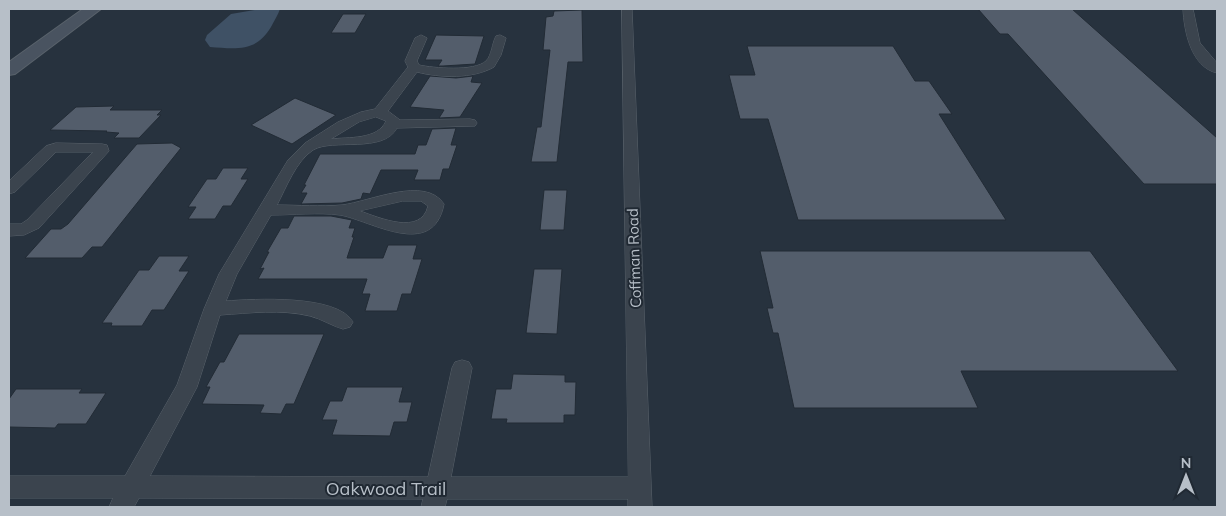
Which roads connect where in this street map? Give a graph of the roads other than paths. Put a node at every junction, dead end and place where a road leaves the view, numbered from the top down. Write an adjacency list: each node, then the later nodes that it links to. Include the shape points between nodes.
1 (93, 9): 8 (main road)
2 (627, 9): 23 (street, Coffman Road)
3 (1188, 9): 7 (street, via 1194,45)
4 (421, 38): 6 (street, via 411,61)
5 (500, 38): 6 (street, via 493,60 483,68 432,71)
6 (414, 67): 9 (street)
7 (1217, 69)
8 (9, 70)
9 (379, 113): 11 (street, via 390,117); 12 (street, via 358,116)
10 (470, 123): 11 (street)
11 (393, 124): 12 (street, via 390,130 378,137)
12 (311, 145): 14 (street, via 295,160)
13 (9, 189): 16 (street, via 51,149 102,149 34,224 24,229)
14 (265, 210): 15 (street); 17 (street, via 228,274)
15 (342, 210): 15 (street, via 403,196 424,196 436,204 432,218 422,226 401,228)
16 (9, 230)
17 (213, 308): 18 (street, via 290,305 321,312); 20 (street, via 187,387)
18 (343, 322)
19 (462, 368): 22 (street)
20 (133, 486): 21 (street, Oakwood Trail); 22 (street, Oakwood Trail); 24 (street)
21 (9, 487)
22 (435, 498): 23 (street, Oakwood Trail)
23 (640, 498)
24 (121, 507)

